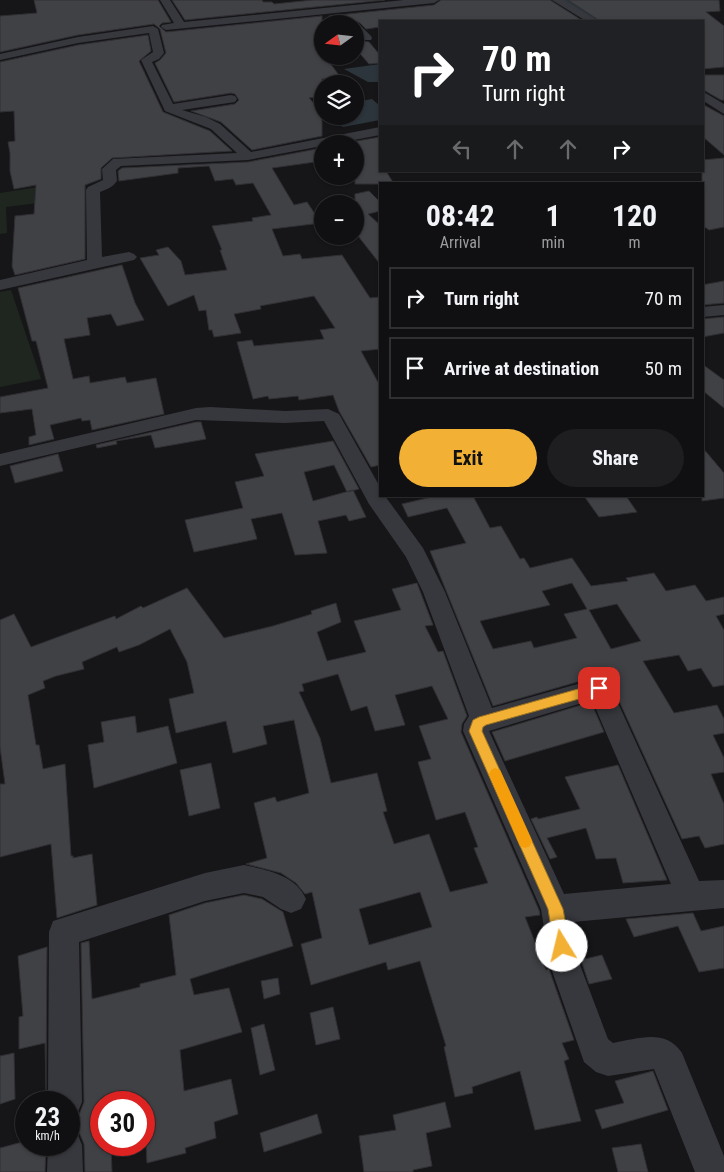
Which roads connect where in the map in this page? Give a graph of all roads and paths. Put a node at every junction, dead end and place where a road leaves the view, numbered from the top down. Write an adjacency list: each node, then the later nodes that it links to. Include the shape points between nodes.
1 (165, 0): 9 (street)
2 (434, 0): 4 (street)
3 (557, 0): 8 (street)
4 (377, 3): 5 (street); 7 (street)
5 (340, 10): 6 (street); 9 (street)
6 (345, 15)
7 (394, 16)
8 (591, 20)
9 (181, 26): 10 (street)
10 (153, 29): 13 (street, via 78,40); 16 (street, via 159,53 146,60)
11 (364, 35): 12 (street)
12 (367, 38)
13 (0, 58)
14 (704, 95): 17 (street)
15 (231, 99): 16 (street)
16 (169, 108): 19 (street, via 216,127)
17 (724, 110)
18 (379, 132): 19 (street)
19 (248, 156): 21 (street, via 118,162 112,165 108,169 110,181 93,190)
20 (129, 258): 21 (street)
21 (95, 263): 22 (street)
22 (0, 285)
23 (724, 310): 24 (street)
24 (704, 312)
25 (0, 460): 26 (street, via 196,414 328,415 379,504 415,554 434,592)
26 (484, 721): 28 (street, via 599,688); 30 (street, via 477,724 476,731)
27 (724, 894): 28 (street)
28 (691, 896): 30 (street)
29 (291, 899): 31 (street, via 269,884 244,879 205,887 64,932)
30 (556, 909): 34 (street, via 565,965 596,1050 603,1058 613,1061 658,1052 665,1057)
31 (65, 1091)
32 (65, 1156): 33 (street)
33 (65, 1172)
34 (713, 1172)

